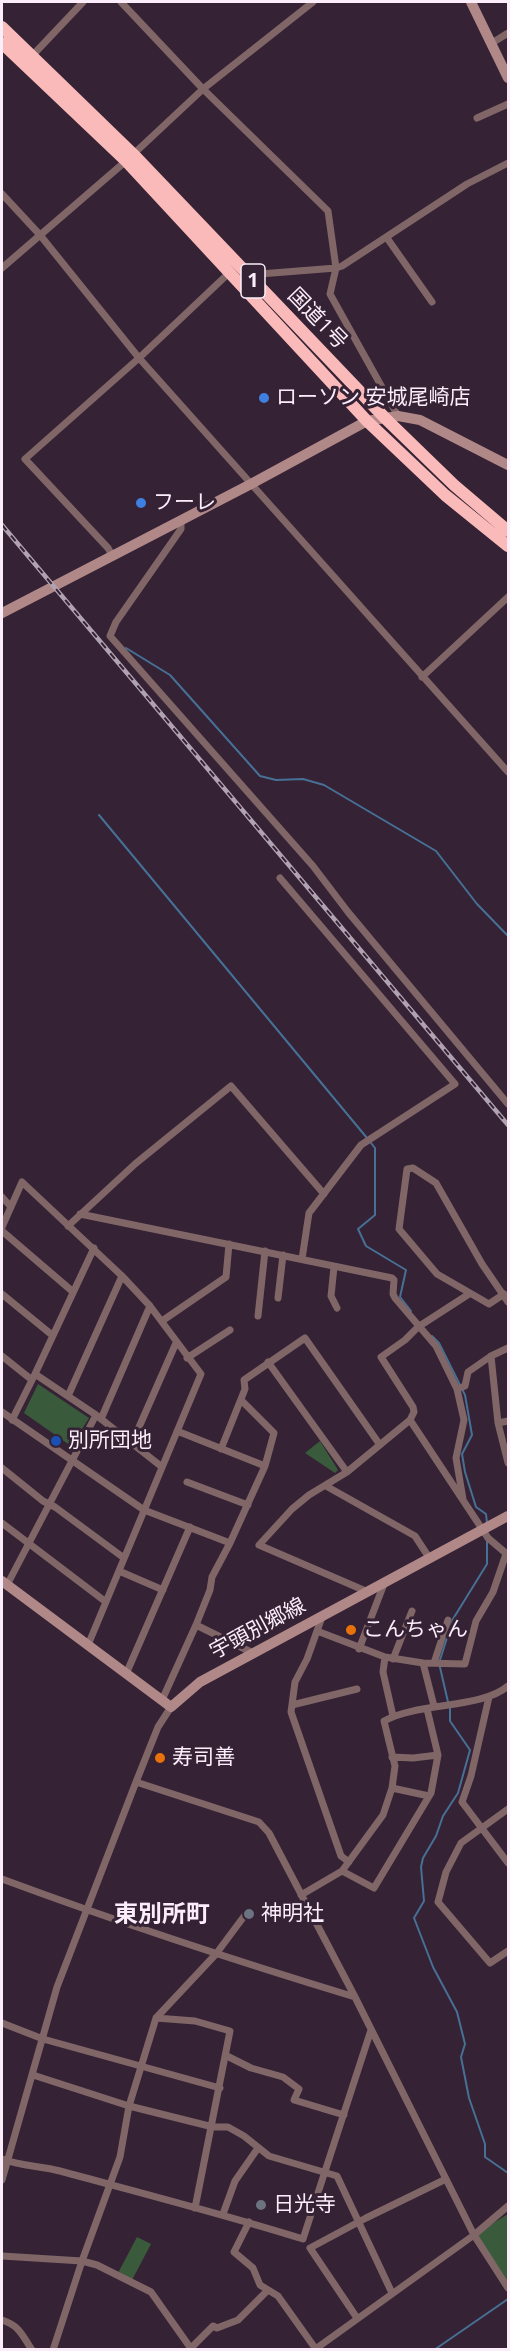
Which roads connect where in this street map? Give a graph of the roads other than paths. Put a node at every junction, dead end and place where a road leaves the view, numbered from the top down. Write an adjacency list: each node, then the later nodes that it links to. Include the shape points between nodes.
1 (83, 2): 9 (street)
2 (121, 2): 11 (street)
3 (313, 2): 11 (street)
4 (471, 2): 8 (street)
5 (2, 27): 9 (highway, 国道1号 / 1)
6 (508, 33): 8 (street)
7 (2, 43): 14 (highway, 国道1号 / 1)
8 (492, 43): 10 (street)
9 (31, 57): 14 (highway, 国道1号 / 1)
10 (508, 78)
11 (203, 89): 14 (street); 20 (street, via 328,211)
12 (508, 104): 13 (street)
13 (477, 118)
14 (129, 157): 17 (street); 21 (highway, 国道1号 / 1); 22 (highway, 国道1号 / 1)
15 (508, 163): 18 (street, via 467,184)
16 (2, 194): 17 (street)
17 (40, 235): 19 (street); 24 (street)
18 (387, 238): 20 (street); 23 (street)
19 (2, 268)
20 (336, 268): 22 (street, via 260,274); 25 (street, via 330,294)
21 (230, 272): 24 (street); 26 (highway, 国道1号 / 1)
22 (252, 279): 25 (highway, 国道1号 / 1)
23 (432, 302)
24 (140, 358): 28 (street); 32 (street, via 25,459)
25 (392, 418): 26 (street); 27 (street, via 420,420); 30 (highway, 国道1号 / 1, via 454,485)
26 (367, 422): 28 (street); 31 (highway, 国道1号 / 1, via 445,495)
27 (508, 465)
28 (251, 484): 29 (street); 35 (street)
29 (181, 520): 32 (street); 38 (street, via 181,529 110,636 313,866)
30 (508, 531)
31 (508, 546)
32 (112, 555): 34 (street)
33 (508, 597): 35 (street)
34 (2, 613)
35 (422, 677): 36 (street)
36 (508, 772)
37 (280, 878): 39 (street, via 455,1084 361,1145)
38 (508, 1104)
39 (324, 1194): 42 (street, via 231,1086); 49 (street, via 309,1213)
40 (2, 1197): 41 (street)
41 (11, 1207): 43 (street, via 22,1182); 44 (street)
42 (80, 1214): 43 (street); 45 (street)
43 (68, 1226): 46 (street)
44 (2, 1229): 52 (street)
45 (229, 1244): 47 (street); 61 (street, via 226,1276)
46 (94, 1248): 51 (street); 52 (street)
47 (265, 1251): 48 (street); 60 (street)
48 (283, 1255): 49 (street); 56 (street)
49 (302, 1259): 50 (street)
50 (334, 1267): 59 (street, via 331,1296); 62 (street, via 392,1278 395,1298)
51 (122, 1276): 58 (street); 73 (street)
52 (72, 1291): 64 (street)
53 (2, 1294): 64 (street)
54 (469, 1294): 55 (street, via 489,1304); 55 (street, via 437,1274 399,1229 407,1169 413,1168 436,1183 482,1264); 62 (street)
55 (504, 1294): 57 (street)
56 (278, 1298)
57 (508, 1302)
58 (150, 1306): 61 (street); 76 (street)
59 (337, 1308)
60 (258, 1316)
61 (162, 1321): 65 (street)
62 (418, 1327): 72 (street, via 436,1346); 78 (street, via 381,1357 414,1407)
63 (230, 1330): 69 (street)
64 (52, 1335): 71 (street)
65 (176, 1343): 69 (street); 82 (street)
66 (508, 1348): 68 (street)
67 (2, 1356): 71 (street)
68 (491, 1356): 72 (street, via 468,1372 465,1386); 80 (street)
69 (188, 1358): 81 (street, via 201,1374)
70 (268, 1362): 74 (street, via 244,1380); 83 (street, via 305,1338); 90 (street)
71 (34, 1377): 73 (street); 77 (street)
72 (457, 1389): 93 (street, via 464,1420 456,1458)
73 (68, 1396): 76 (street)
74 (242, 1400): 84 (street); 87 (street, via 274,1433)
75 (2, 1412): 77 (street)
76 (98, 1417): 82 (street); 85 (street)
77 (12, 1420): 85 (street)
78 (410, 1420): 83 (street); 93 (street)
79 (508, 1421): 80 (street)
80 (498, 1424): 86 (street)
81 (177, 1431): 84 (street); 88 (street)
82 (132, 1443): 88 (street)
83 (380, 1445): 90 (street)
84 (221, 1449): 87 (street)
85 (72, 1461): 94 (street); 96 (street)
86 (508, 1463)
87 (265, 1466): 95 (street)
88 (162, 1467): 96 (street)
89 (2, 1468): 94 (street)
90 (347, 1472): 92 (street)
91 (187, 1482): 95 (street)
92 (326, 1486): 105 (street, via 414,1536); 110 (street, via 283,1516 259,1545)
93 (463, 1499): 100 (street)
94 (50, 1504): 101 (street); 104 (street)
95 (248, 1505): 102 (street)
96 (144, 1510): 99 (street); 104 (street)
97 (508, 1516): 100 (street)
98 (2, 1523): 101 (street)
99 (190, 1527): 102 (street); 109 (street)
100 (482, 1529): 103 (street); 105 (street)
101 (28, 1543): 107 (street); 111 (street)
102 (230, 1543): 115 (street, via 212,1577)
103 (507, 1555): 123 (street, via 494,1592 476,1621 465,1664)
104 (124, 1558): 106 (street)
105 (430, 1559): 108 (street)
106 (119, 1571): 109 (street); 111 (street)
107 (4, 1583): 117 (street)
108 (384, 1584): 110 (street, 宇頭別郷線); 118 (street)
109 (163, 1590): 124 (street)
110 (368, 1592): 113 (street, 宇頭別郷線)
111 (106, 1602): 117 (street)
112 (412, 1611): 121 (street)
113 (322, 1617): 116 (street); 119 (street, 宇頭別郷線)
114 (448, 1620): 123 (street)
115 (196, 1626): 119 (street); 128 (street)
116 (317, 1631): 118 (street); 129 (street, via 295,1682)
117 (88, 1645): 124 (street)
118 (359, 1649): 120 (street)
119 (253, 1653): 128 (street, 宇頭別郷線)
120 (385, 1657): 121 (street); 131 (street, via 383,1672)
121 (393, 1659): 122 (street)
122 (423, 1663): 123 (street); 130 (street)
123 (434, 1663)
124 (126, 1674): 128 (street)
125 (508, 1686): 127 (street)
126 (357, 1689): 129 (street)
127 (489, 1697): 130 (street); 138 (street, via 462,1802)
128 (167, 1704): 134 (street)
129 (292, 1705): 139 (street, via 291,1712 341,1856)
130 (430, 1708): 131 (street); 132 (street)
131 (393, 1716): 133 (street, via 384,1721)
132 (438, 1755): 133 (street); 136 (street)
133 (392, 1757): 135 (street)
134 (136, 1782): 143 (street, via 259,1822 269,1833); 144 (street)
135 (392, 1788): 136 (street); 139 (street, via 383,1815)
136 (429, 1796): 141 (street, via 374,1888)
137 (508, 1809): 138 (street)
138 (483, 1828): 140 (street); 146 (street, via 460,1843 438,1902 490,1963)
139 (349, 1862): 141 (street)
140 (508, 1863)
141 (342, 1871): 143 (street)
142 (2, 1879): 144 (street)
143 (302, 1895): 148 (street)
144 (87, 1911): 147 (street); 152 (street, via 57,1987)
145 (245, 1915): 147 (street)
146 (508, 1951)
147 (216, 1954): 148 (street); 149 (street)
148 (355, 1997): 151 (street)
149 (156, 2018): 153 (street, via 195,2021 230,2031); 154 (street)
150 (2, 2023): 152 (street)
151 (371, 2030): 158 (street); 164 (street)
152 (43, 2039): 154 (street); 155 (street)
153 (227, 2056): 156 (street); 158 (street, via 283,2077 299,2090 294,2100)
154 (142, 2067): 156 (street); 157 (street)
155 (33, 2075): 157 (street); 161 (street)
156 (220, 2088): 159 (street)
157 (129, 2106): 159 (street); 165 (street)
158 (344, 2115): 162 (street)
159 (213, 2127): 160 (street, via 228,2127); 167 (street)
160 (258, 2148): 162 (street, via 269,2156); 168 (street, via 235,2181)
161 (4, 2160): 163 (street); 165 (street)
162 (324, 2173): 169 (street, via 337,2176); 172 (street)
163 (2, 2180)
164 (446, 2180): 169 (street); 171 (street)
165 (111, 2186): 167 (street); 175 (street)
166 (508, 2206): 171 (street)
167 (195, 2208): 168 (street)
168 (223, 2214): 170 (street)
169 (359, 2221): 173 (street); 178 (street)
170 (249, 2222): 172 (street); 177 (street, via 234,2252 253,2268 260,2285)
171 (474, 2235): 176 (street); 178 (street)
172 (303, 2239): 173 (street)
173 (309, 2248): 179 (street)
174 (2, 2256): 175 (street)
175 (82, 2261): 182 (street); 183 (street, via 151,2292)
176 (508, 2288)
177 (268, 2289): 183 (street, via 238,2320 213,2326); 184 (street, via 278,2296)
178 (392, 2294): 179 (street)
179 (357, 2318): 184 (street)
180 (2, 2320): 181 (street, via 24,2334)
181 (32, 2349)
182 (53, 2349)
183 (192, 2349)
184 (314, 2349)

